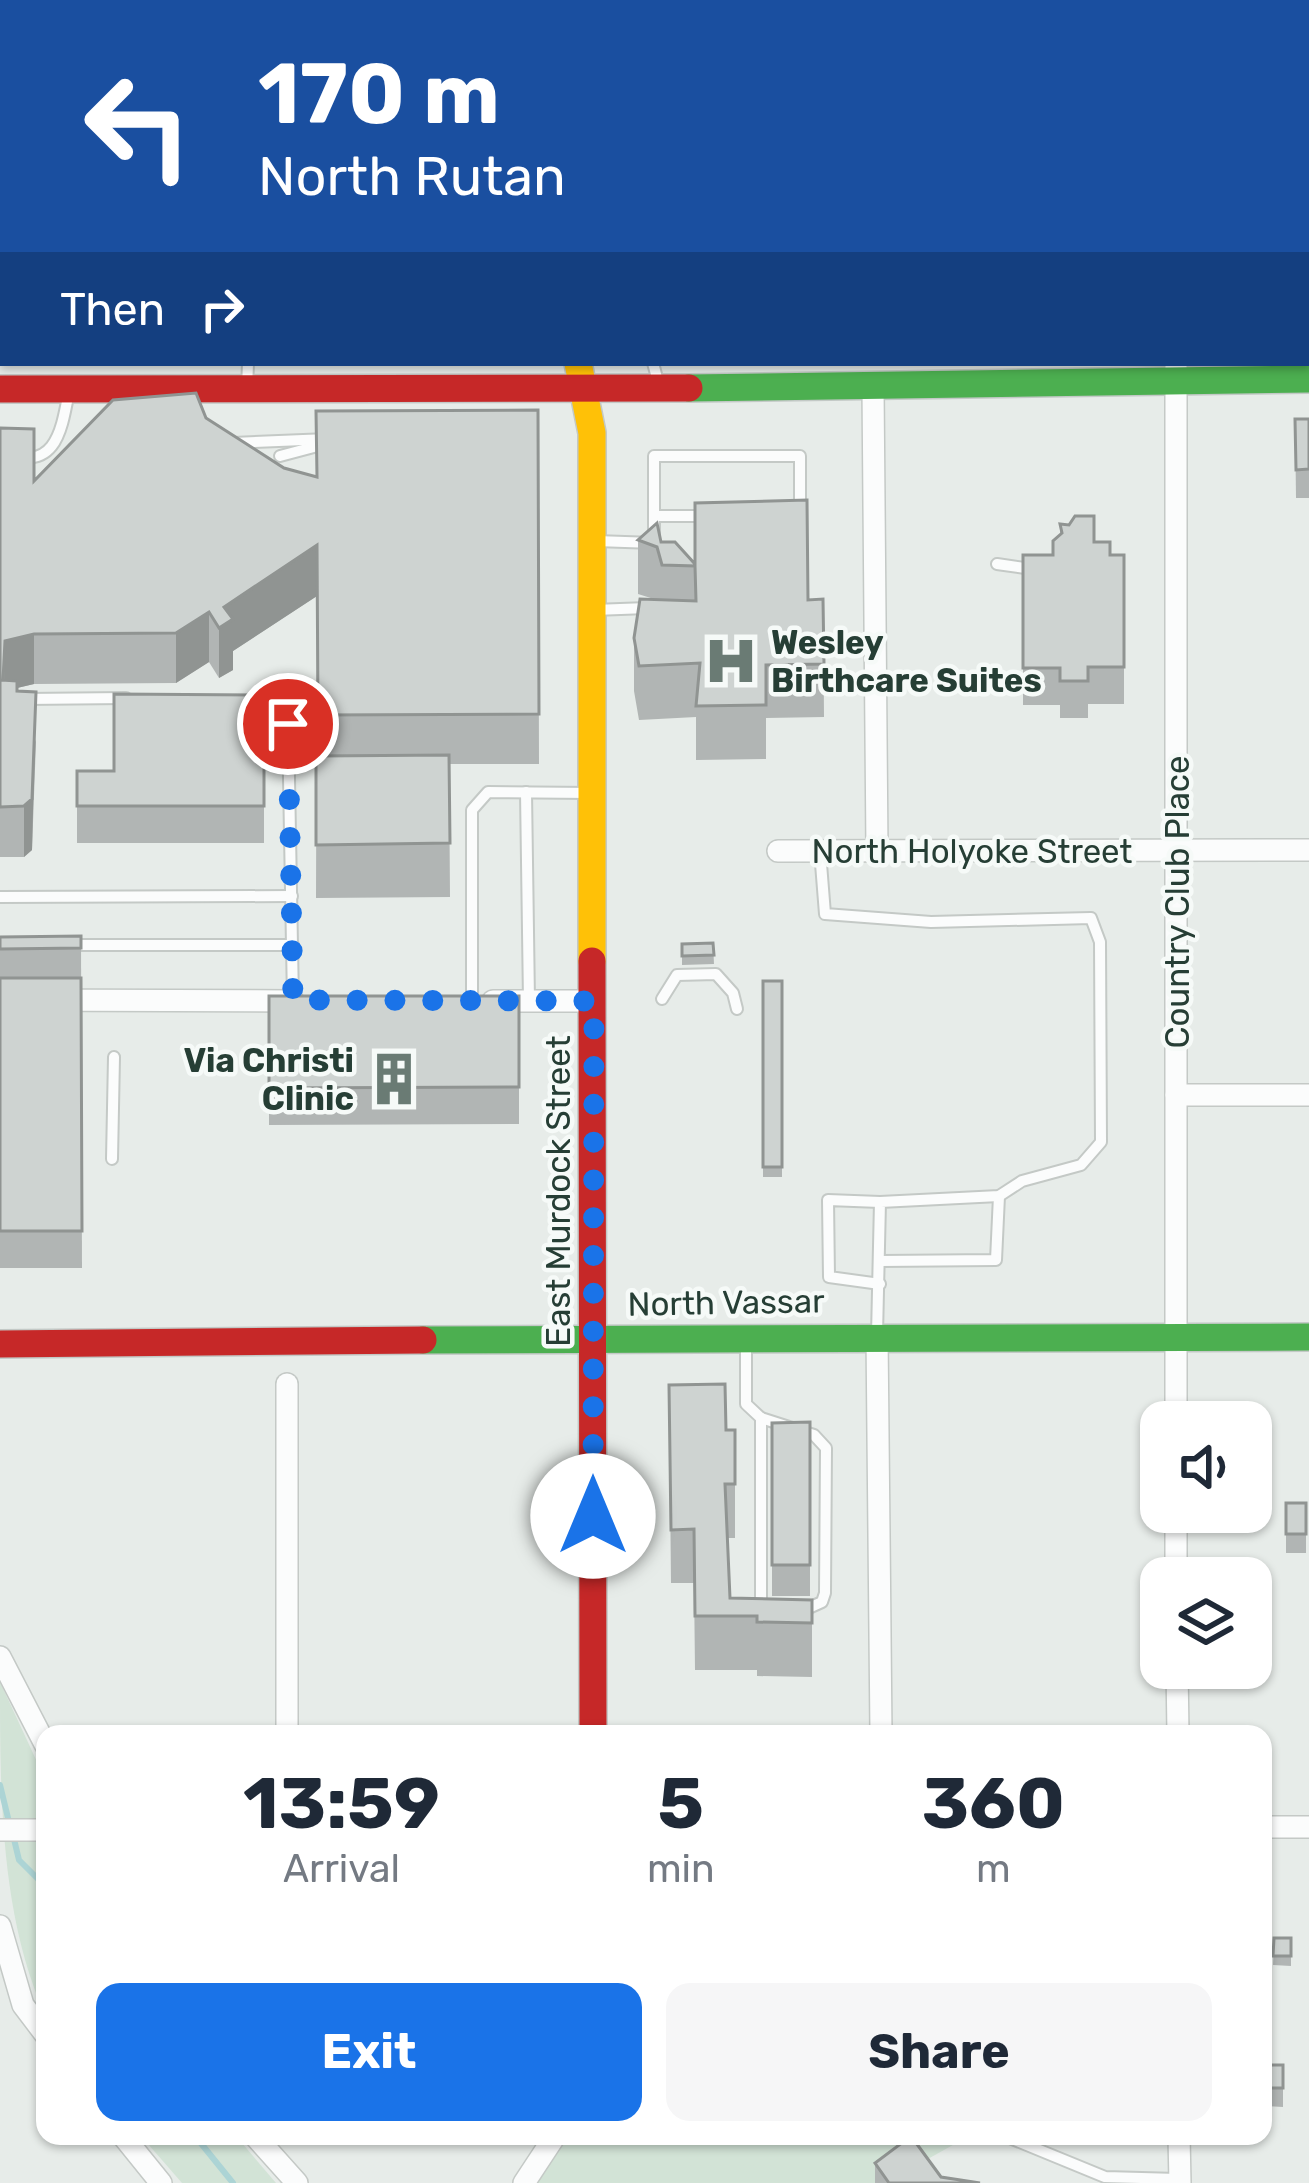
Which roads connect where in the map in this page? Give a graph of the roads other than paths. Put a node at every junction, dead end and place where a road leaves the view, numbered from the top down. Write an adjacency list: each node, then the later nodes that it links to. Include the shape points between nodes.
1 (1261, 372): 2 (street); 3 (street)
2 (1176, 373): 7 (street); 34 (street, Country Club Place)
3 (1301, 374)
4 (247, 376): 5 (street, via 384,396); 9 (street, via 179,397)
5 (578, 376): 6 (street); 18 (street, East Murdock Street, via 592,433)
6 (656, 376): 7 (street)
7 (873, 387): 31 (street)
8 (0, 389): 9 (street)
9 (70, 389): 12 (lane, via 58,442 43,455)
10 (349, 427): 11 (lane)
11 (335, 439): 13 (lane, via 221,447); 14 (lane)
12 (0, 452)
13 (245, 456)
14 (280, 456)
15 (654, 516): 16 (lane); 17 (lane, via 654,456 800,456 800,516); 19 (lane)
16 (717, 516)
17 (780, 516)
18 (593, 540): 19 (lane); 24 (street, East Murdock Street)
19 (654, 543): 20 (lane)
20 (666, 553)
21 (997, 564): 22 (lane)
22 (1053, 568)
23 (650, 607): 24 (lane)
24 (593, 610): 29 (street, East Murdock Street)
25 (237, 697): 35 (lane, via 274,700 288,724)
26 (148, 698): 27 (lane)
27 (15, 699)
28 (526, 793): 29 (lane); 42 (lane, via 488,792 472,810); 43 (lane)
29 (593, 793): 44 (street, East Murdock Street)
30 (820, 850): 31 (street, North Holyoke Street); 33 (street, North Holyoke Street); 50 (lane, via 825,914 931,922 1091,918 1100,942 1101,1142 1081,1165)
31 (877, 850): 34 (street, North Holyoke Street)
32 (1309, 850): 34 (street, North Holyoke Street)
33 (778, 851)
34 (1177, 851): 47 (street, Country Club Place)
35 (292, 896): 36 (lane); 38 (lane)
36 (0, 897)
37 (45, 945): 38 (lane)
38 (292, 945): 41 (lane)
39 (662, 999): 45 (lane, via 676,975 716,974)
40 (0, 1000): 41 (street)
41 (304, 1000)
42 (461, 1001): 43 (street)
43 (529, 1001): 44 (street)
44 (594, 1001): 58 (street, East Murdock Street)
45 (737, 1010)
46 (114, 1057): 49 (lane)
47 (1176, 1095): 48 (street); 55 (street, Country Club Place)
48 (1309, 1095)
49 (112, 1160)
50 (999, 1196): 51 (lane); 52 (lane, via 996,1260)
51 (880, 1202): 52 (lane); 53 (lane, via 828,1200 825,1217 829,1277)
52 (880, 1261): 53 (lane)
53 (880, 1284): 54 (lane)
54 (877, 1335): 55 (street, North Vassar); 56 (street, North Vassar); 67 (street)
55 (1177, 1335): 57 (street, North Vassar); 61 (street, Country Club Place)
56 (746, 1337): 58 (street, North Vassar); 62 (lane, via 746,1404)
57 (1309, 1337)
58 (593, 1341): 59 (street, North Vassar); 66 (street, East Murdock Street)
59 (0, 1344)
60 (287, 1384): 65 (street)
61 (1176, 1401)
62 (761, 1418): 62 (lane, via 761,1604 799,1612 825,1593 826,1448 814,1435)
63 (0, 1657): 69 (street)
64 (1177, 1689): 68 (street)
65 (287, 1725)
66 (593, 1725)
67 (881, 1725)
68 (1178, 1725)
69 (36, 1727)
70 (1272, 1827): 71 (street)
71 (1309, 1827)
72 (0, 1926): 73 (street, via 23,2005)
73 (36, 2022)
74 (130, 2145): 81 (street)
75 (263, 2145): 82 (street)
76 (549, 2145): 83 (street)
77 (1025, 2145): 79 (lane)
78 (1180, 2145): 80 (street)
79 (1068, 2165): 80 (lane, via 1133,2182); 84 (lane)
80 (1180, 2181)
81 (161, 2183)
82 (297, 2183)
83 (524, 2183)
84 (1066, 2183)

